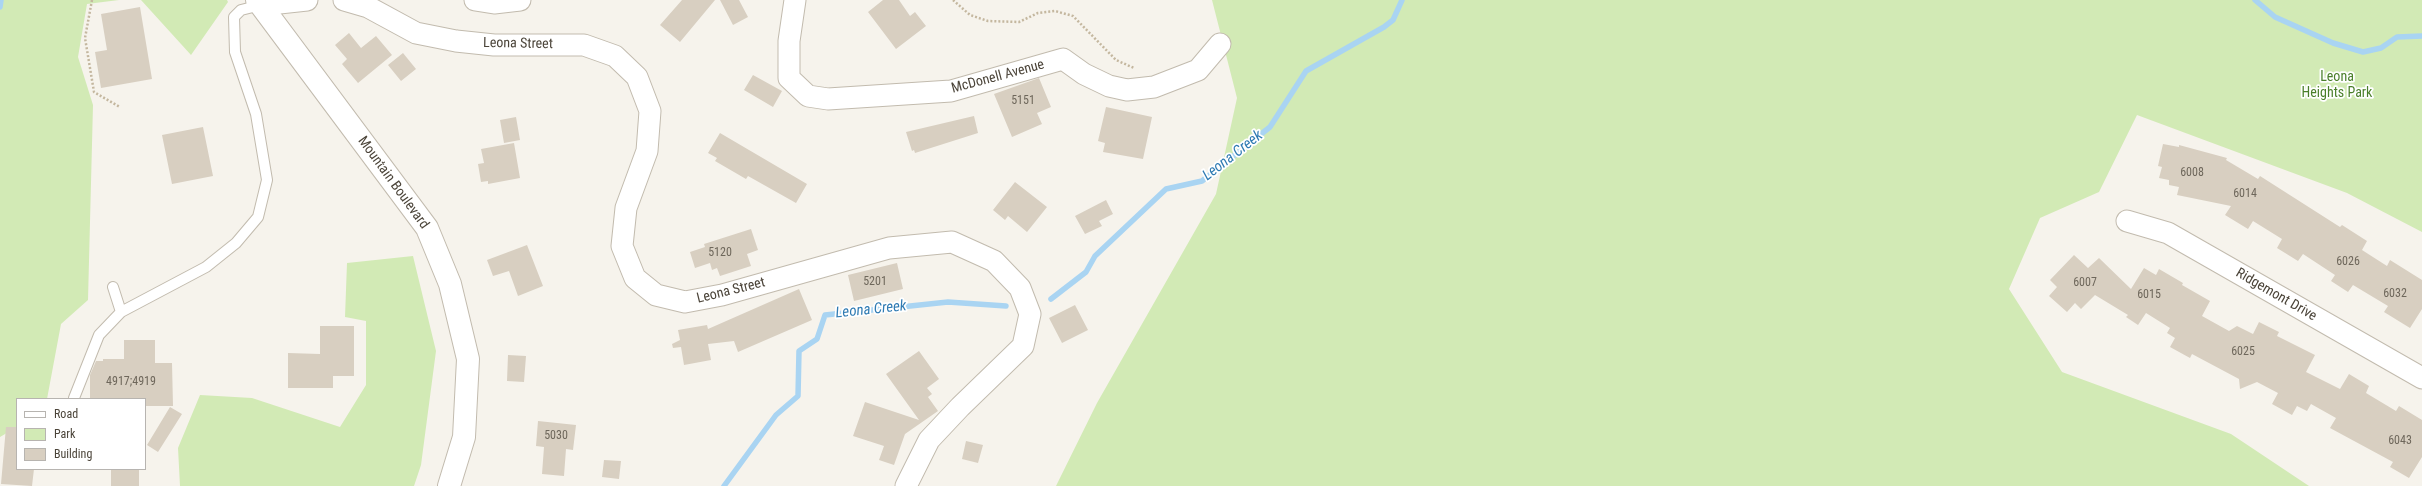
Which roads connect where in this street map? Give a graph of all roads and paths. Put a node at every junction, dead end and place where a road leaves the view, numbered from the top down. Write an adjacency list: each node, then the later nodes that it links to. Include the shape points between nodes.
1 (92, 0): 11 (path, via 85,38 94,92)
2 (307, 0): 8 (street)
3 (344, 0): 18 (street, Leona Street, via 368,7 416,33 494,45 584,45 615,56 637,77 650,111 647,151 626,208 622,246 635,278 656,295 685,302 722,295 889,248 952,242 994,261 1020,288 1030,314 1023,346 929,440)
4 (475, 0): 5 (street, via 494,3)
5 (520, 0)
6 (795, 0): 9 (street, McDonell Avenue, via 789,41 789,78 808,96 828,98 951,91 1063,59 1084,74 1109,86 1127,90 1154,87 1198,70)
7 (953, 0): 10 (path, via 970,15 988,21 1019,22 1038,13 1055,11 1073,16 1116,60 1129,67)
8 (259, 3): 14 (lane, via 241,10 234,17 235,52 256,114 267,180 258,217 236,243 206,267); 17 (street, Mountain Boulevard, via 427,228 450,284 468,359 464,437)
9 (1220, 44)
10 (1142, 69)
11 (120, 107)
12 (2127, 221): 15 (street, Ridgemont Drive, via 2168,233)
13 (113, 286): 14 (lane)
14 (121, 312): 16 (lane, via 99,336)
15 (2422, 378)
16 (74, 398)
17 (449, 486)
18 (906, 486)

